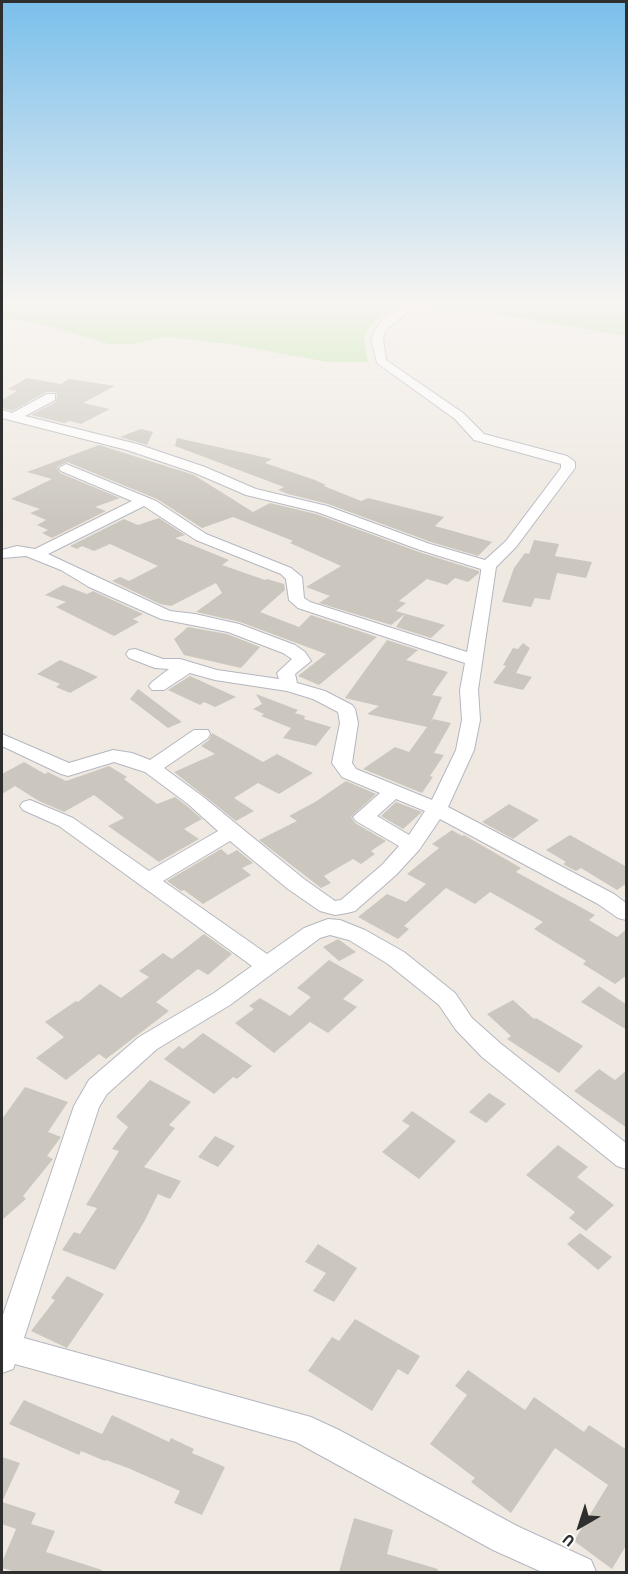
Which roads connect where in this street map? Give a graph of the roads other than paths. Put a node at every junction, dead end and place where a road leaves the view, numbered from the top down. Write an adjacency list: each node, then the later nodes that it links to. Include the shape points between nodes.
1 (400, 374): 8 (street, via 459,416 479,437 568,462 568,468 531,519)
2 (51, 397): 3 (street)
3 (8, 416): 8 (street, via 132,447 251,492 322,509)
4 (66, 468): 5 (street)
5 (144, 501): 7 (street); 10 (street, via 201,537 286,571 294,577 297,600 304,605)
6 (2, 554): 7 (street, via 17,551)
7 (34, 555): 13 (street, via 167,616 233,628 289,650 302,661 286,673)
8 (488, 566): 10 (street)
9 (135, 654): 11 (street)
10 (473, 660): 19 (street, via 469,736)
11 (189, 667): 12 (street); 13 (street, via 215,675)
12 (158, 686)
13 (289, 686): 17 (street, via 346,709 350,723 343,766 349,773)
14 (201, 734): 16 (street)
15 (2, 740): 16 (street, via 68,770 112,756)
16 (152, 768): 20 (street)
17 (393, 790): 19 (street); 21 (street, via 363,817)
18 (30, 806): 22 (street, via 66,822)
19 (437, 809): 21 (street); 23 (street)
20 (231, 832): 21 (street, via 335,908 347,906); 22 (street)
21 (412, 845)
22 (147, 881): 24 (street)
23 (627, 913)
24 (268, 966): 25 (street, via 312,933 328,927 357,935 396,958 447,999 464,1024 491,1050); 26 (street, via 148,1043 98,1088 87,1106)
25 (627, 1158)
26 (3, 1353): 27 (street, via 300,1428 505,1538)
27 (579, 1572)

